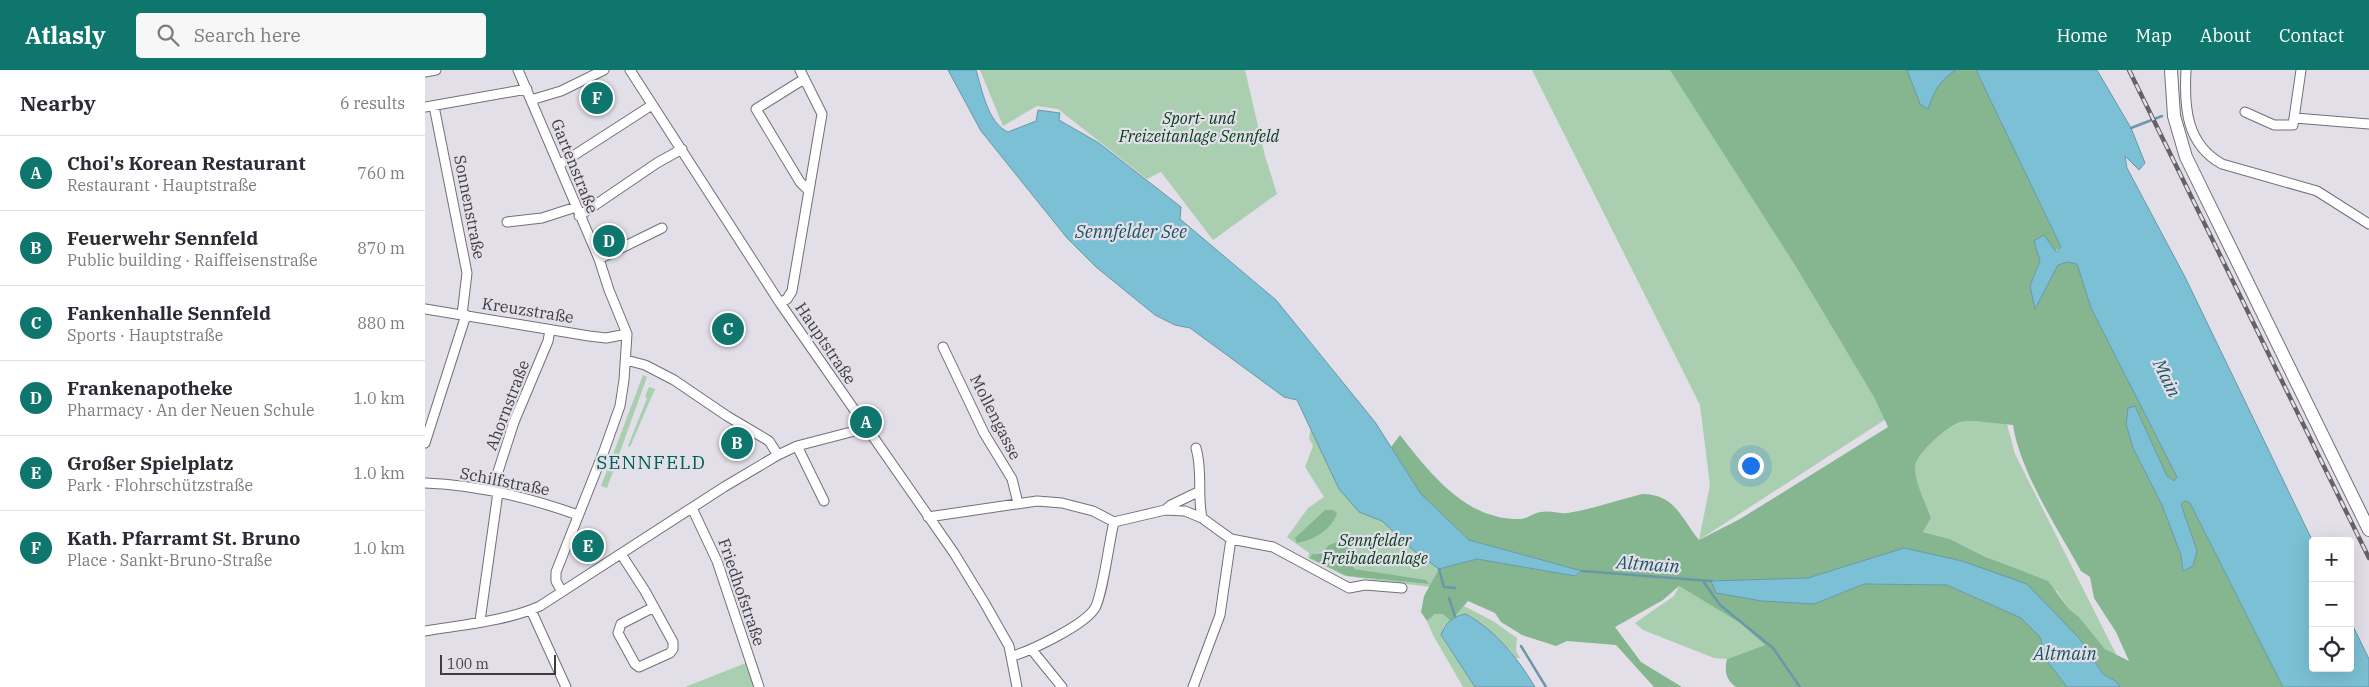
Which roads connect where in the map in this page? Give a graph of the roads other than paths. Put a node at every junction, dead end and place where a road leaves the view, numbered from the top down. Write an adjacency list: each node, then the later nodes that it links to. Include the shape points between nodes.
1 (436, 70): 8 (street)
2 (518, 70): 10 (street, Gartenstraße)
3 (604, 70): 11 (street, via 561,91)
4 (630, 70): 12 (street, Hauptstraße)
5 (2171, 70): 49 (main road, via 2179,137)
6 (2186, 70): 22 (street, via 2188,117 2194,138 2217,161 2317,191)
7 (2301, 70): 15 (street)
8 (425, 72)
9 (802, 74): 19 (street, via 822,114); 19 (street, via 756,109 800,182)
10 (527, 89): 11 (street, Gartenstraße); 13 (street)
11 (531, 100): 18 (street, Gartenstraße)
12 (652, 105): 17 (street, Hauptstraße); 18 (street)
13 (430, 107): 27 (street, Sonnenstraße, via 467,273)
14 (2245, 112): 15 (street, via 2280,125 2293,125)
15 (2295, 118): 16 (street)
16 (2369, 124)
17 (682, 149): 20 (street); 25 (street, Hauptstraße)
18 (559, 166): 20 (street, Gartenstraße)
19 (809, 191): 25 (street, via 792,291)
20 (577, 212): 21 (street); 24 (street, Gartenstraße)
21 (507, 222)
22 (2369, 224)
23 (662, 228): 24 (street)
24 (599, 259): 29 (street, Gartenstraße)
25 (780, 303): 33 (street, Hauptstraße)
26 (425, 309): 27 (street, Kreuzstraße)
27 (464, 315): 28 (street, Kreuzstraße); 32 (street, Sonnenstraße)
28 (550, 330): 29 (street, Kreuzstraße, via 606,338); 39 (street, Ahornstraße, via 495,481)
29 (627, 334): 31 (street, Gartenstraße)
30 (943, 347): 42 (street, Mollengasse, via 984,433 1012,479)
31 (626, 360): 37 (street, via 645,365 674,380 769,441); 45 (street, Gartenstraße, via 620,406)
32 (428, 419): 34 (street, Sonnenstraße)
33 (863, 425): 35 (street, via 843,435); 46 (street, Hauptstraße)
34 (425, 443)
35 (797, 446): 37 (street); 41 (street)
36 (1196, 448): 40 (street, via 1200,468)
37 (777, 455): 43 (street)
38 (425, 482): 39 (street, Schilfstraße)
39 (496, 491): 45 (street, Schilfstraße, via 536,500); 56 (street, Ahornstraße)
40 (1198, 492): 44 (street); 47 (street)
41 (824, 501)
42 (1018, 502): 46 (street); 48 (street, via 1062,503 1093,511)
43 (692, 508): 51 (street); 61 (street, Friedhofstraße, via 720,569)
44 (1165, 510): 47 (street, via 1185,511); 48 (street)
45 (578, 515): 53 (street, Gartenstraße, via 556,572)
46 (928, 517): 59 (street, Hauptstraße, via 985,602)
47 (1202, 518): 50 (street)
48 (1113, 522): 58 (street, via 1096,607 1081,621)
49 (2369, 530)
50 (1231, 539): 52 (street, via 1273,547 1349,588 1365,585); 64 (street, via 1221,615)
51 (621, 554): 53 (street); 54 (street)
52 (1402, 588)
53 (561, 590): 55 (street)
54 (654, 607): 54 (street, via 618,628 639,668 673,649 673,642)
55 (531, 610): 56 (street); 60 (street)
56 (480, 621): 57 (street)
57 (425, 631)
58 (1032, 650): 59 (street); 63 (street)
59 (1013, 656): 62 (street, Hauptstraße)
60 (565, 687)
61 (759, 687)
62 (1017, 687)
63 (1061, 687)
64 (1193, 687)

